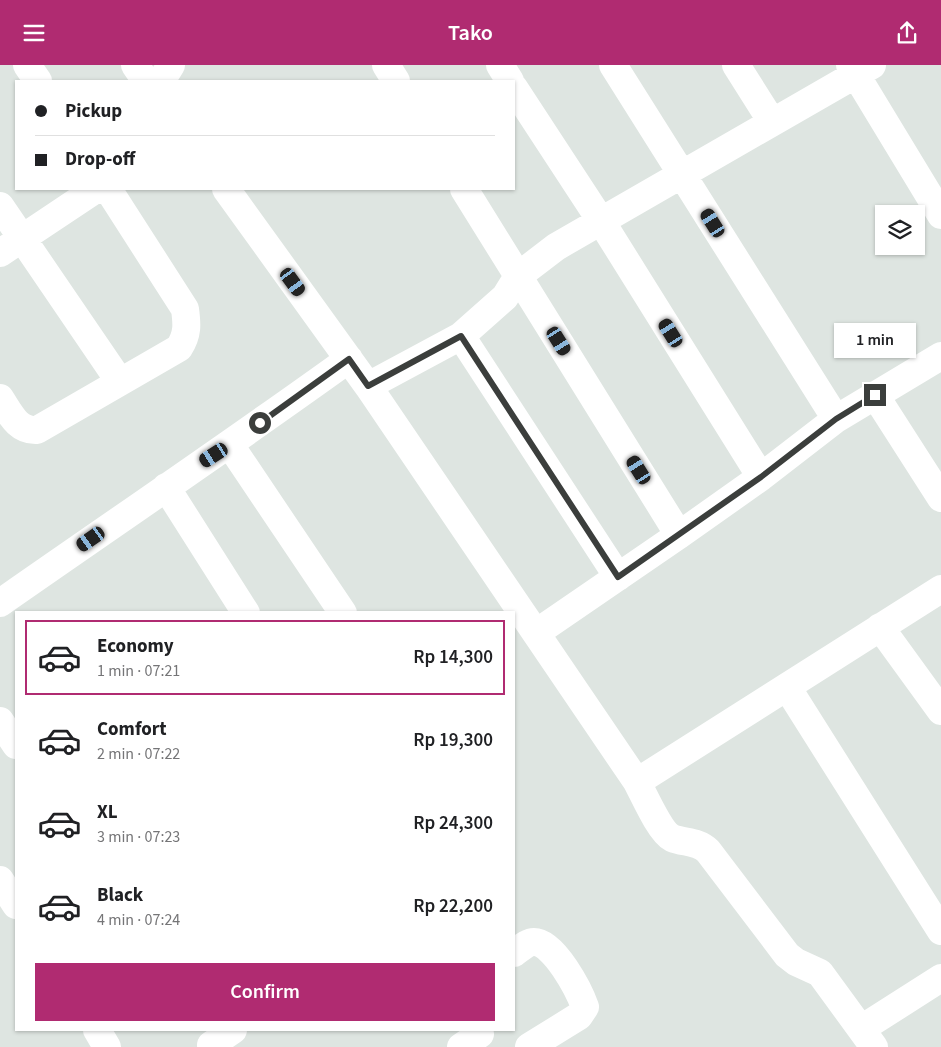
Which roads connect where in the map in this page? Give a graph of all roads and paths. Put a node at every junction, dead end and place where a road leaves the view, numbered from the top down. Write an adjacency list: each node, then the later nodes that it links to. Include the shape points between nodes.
1 (27, 65): 9 (lane)
2 (135, 65): 10 (lane)
3 (171, 65): 11 (lane)
4 (386, 65): 12 (lane)
5 (500, 65): 13 (lane)
6 (613, 65): 16 (lane)
7 (736, 65): 15 (lane)
8 (859, 68): 15 (lane); 22 (lane)
9 (37, 80)
10 (145, 80)
11 (161, 80)
12 (395, 80)
13 (509, 80)
14 (515, 90): 23 (lane)
15 (772, 122): 16 (lane)
16 (682, 174): 23 (lane); 33 (lane)
17 (95, 190): 24 (lane)
18 (109, 190): 29 (lane, via 185,309 188,327 179,348)
19 (227, 190): 28 (lane)
20 (465, 190): 25 (lane)
21 (0, 206): 24 (lane)
22 (941, 215)
23 (601, 221): 25 (lane, via 556,247); 35 (lane)
24 (11, 247): 29 (lane)
25 (518, 275): 26 (lane, via 505,297); 38 (lane)
26 (461, 336): 30 (lane); 39 (lane)
27 (941, 356): 31 (lane)
28 (349, 359): 30 (lane); 34 (lane)
29 (120, 382): 32 (lane, via 37,430 29,430 17,423)
30 (368, 386): 45 (lane)
31 (875, 395): 33 (lane); 37 (lane)
32 (0, 398)
33 (836, 419): 35 (lane)
34 (230, 445): 36 (lane); 43 (lane)
35 (761, 477): 38 (lane)
36 (166, 487): 41 (lane); 42 (lane)
37 (941, 498)
38 (679, 535): 39 (lane)
39 (618, 577): 45 (lane)
40 (941, 589): 44 (lane)
41 (0, 603)
42 (245, 611)
43 (342, 611)
44 (880, 627): 46 (lane); 47 (lane)
45 (536, 633): 50 (lane)
46 (787, 687): 50 (lane); 53 (lane)
47 (941, 711)
48 (0, 721): 49 (lane)
49 (15, 744)
50 (637, 782): 58 (lane, via 665,833 708,851 787,955 820,973)
51 (0, 880): 52 (lane)
52 (15, 903)
53 (941, 931)
54 (515, 952): 61 (lane, via 531,942 550,948 580,993 585,1007 579,1016)
55 (941, 977): 58 (lane)
56 (97, 1031): 60 (lane)
57 (232, 1031): 59 (lane)
58 (868, 1038)
59 (211, 1045)
60 (108, 1047)
61 (529, 1047)

